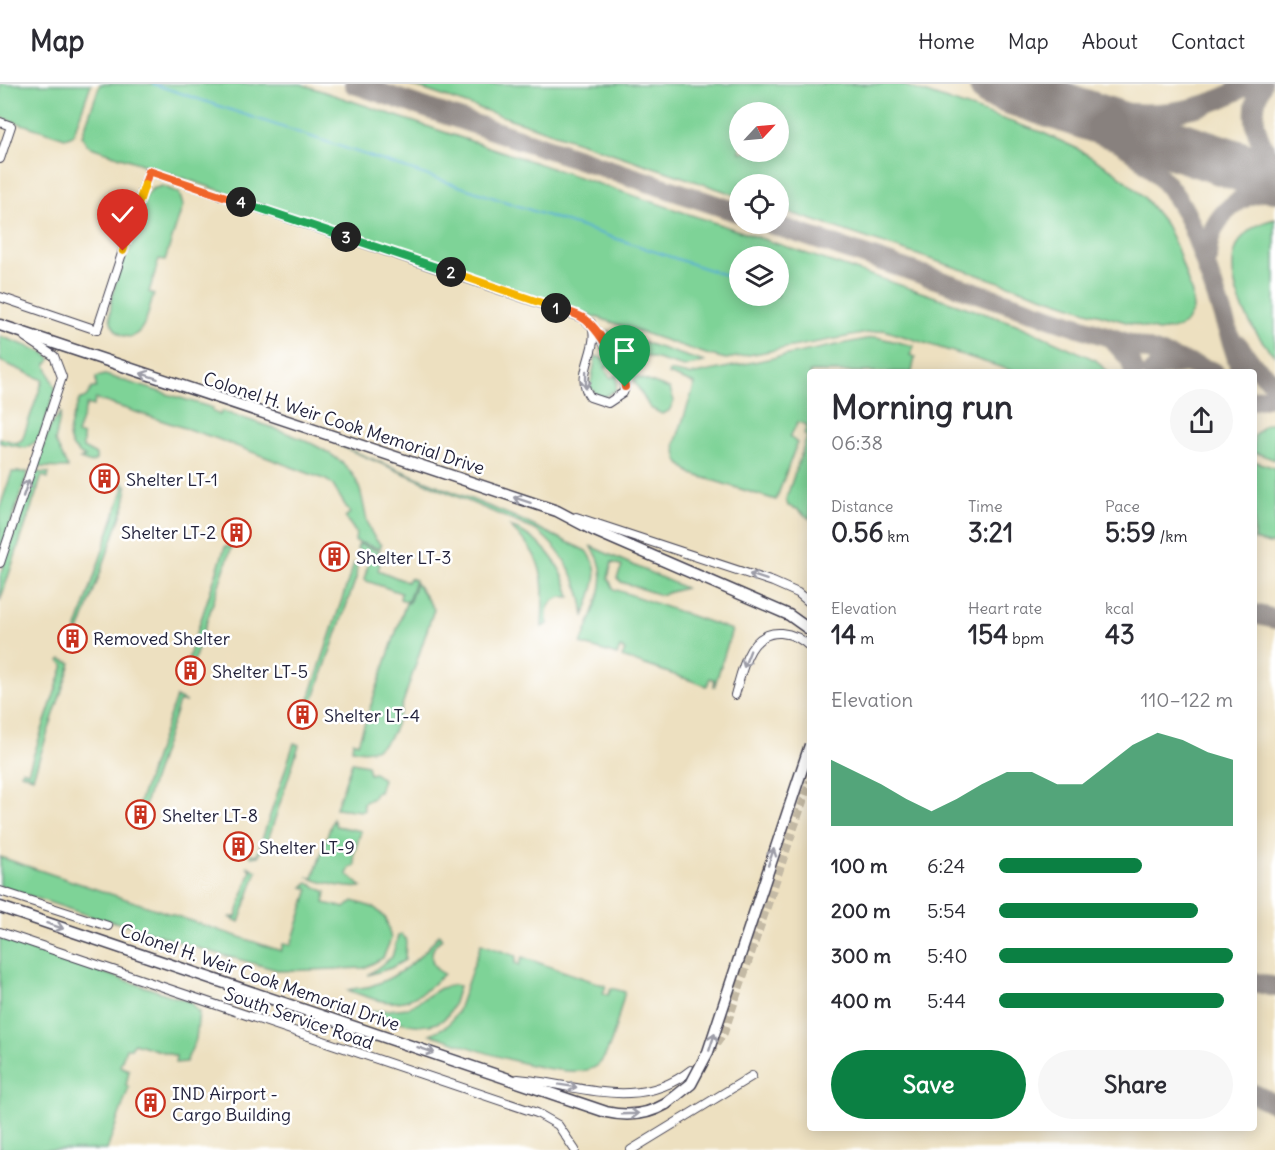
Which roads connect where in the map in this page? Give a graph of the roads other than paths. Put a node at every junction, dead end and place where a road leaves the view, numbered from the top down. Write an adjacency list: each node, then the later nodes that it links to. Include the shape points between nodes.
1 (0, 122): 2 (street, via 10,126)
2 (0, 159)
3 (0, 297): 4 (street, via 97,330 149,171 575,314)
4 (591, 323): 4 (street, one-way to 4, via 594,334 584,377 586,392 602,403 614,400 625,387 622,374)
5 (5, 327): 6 (street, Colonel H. Weir Cook Memorial Drive, one-way to 5); 7 (street, one-way to 5, via 62,377 54,356)
6 (557, 512): 8 (street, one-way to 6, via 773,582); 9 (street, Colonel H. Weir Cook Memorial Drive, via 789,615)
7 (0, 563)
8 (807, 600)
9 (807, 628)
10 (807, 645): 11 (street, one-way to 11, via 789,634 775,633 760,639 749,652)
11 (735, 695)
12 (807, 754): 19 (street, Colonel H. Weir Cook Memorial Drive, one-way to 12, bridge, via 614,1114 643,1113 666,1104 691,1084 708,1052)
13 (0, 891): 15 (street)
14 (0, 907): 19 (street, Colonel H. Weir Cook Memorial Drive, one-way to 19)
15 (108, 926)
16 (0, 933): 20 (street, South Service Road, via 537,1113 558,1125)
17 (691, 1070): 19 (street, one-way to 17, via 633,1094 660,1089)
18 (752, 1076): 21 (street)
19 (510, 1078)
20 (575, 1150)
21 (631, 1150)

